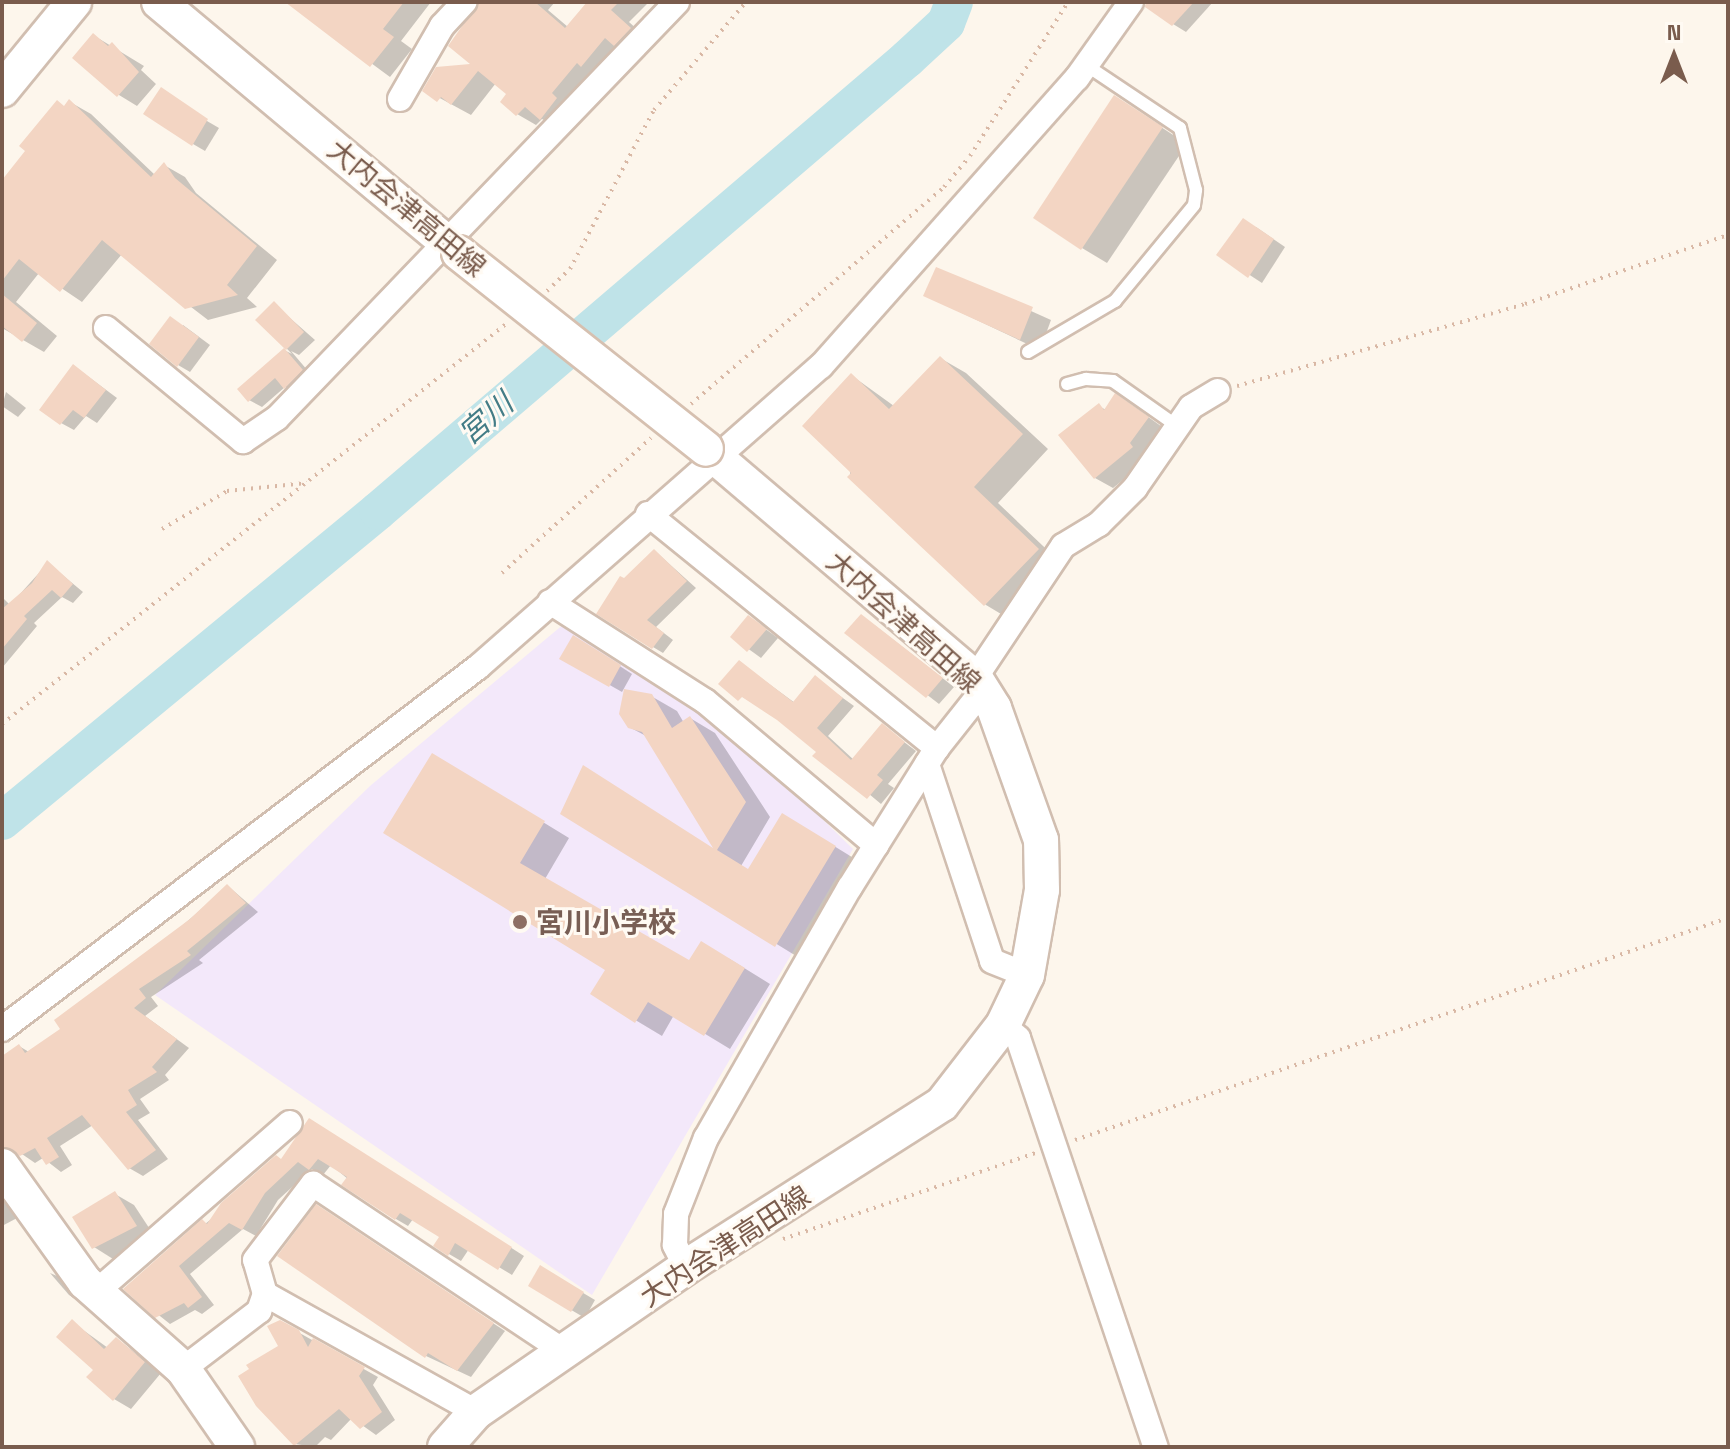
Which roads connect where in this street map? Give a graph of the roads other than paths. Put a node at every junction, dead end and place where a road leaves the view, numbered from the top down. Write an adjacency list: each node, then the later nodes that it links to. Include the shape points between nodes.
1 (74, 2): 7 (main road)
2 (159, 2): 9 (main road, 大内会津高田線)
3 (464, 2): 8 (street, via 442,26)
4 (677, 2): 9 (street)
5 (1131, 2): 6 (street)
6 (1086, 65): 11 (lane, via 1180,128 1194,177 1194,205 1115,301); 15 (street, via 821,366)
7 (2, 90)
8 (400, 99)
9 (454, 248): 10 (street, via 277,418 243,441); 15 (main road, 大内会津高田線, bridge)
10 (106, 328)
11 (1028, 352)
12 (1067, 384): 14 (lane, via 1113,381)
13 (1218, 391): 14 (street, via 1191,407)
14 (1177, 426): 18 (street, via 1135,488 1099,524 1063,546)
15 (710, 453): 16 (street); 18 (main road, 大内会津高田線)
16 (648, 514): 17 (street); 19 (street)
17 (550, 602): 20 (street, via 705,701); 23 (street, via 478,667)
18 (979, 684): 19 (street); 21 (main road, 大内会津高田線, via 1008,740 1041,840 1042,890)
19 (932, 756): 20 (street); 21 (street, via 992,961)
20 (876, 845): 26 (street, via 706,1138 676,1214 675,1245)
21 (1027, 975): 22 (main road, 大内会津高田線)
22 (1003, 1025): 26 (main road, 大内会津高田線, via 942,1104); 34 (street, via 1018,1038)
23 (2, 1029)
24 (290, 1123): 27 (street)
25 (2, 1166): 27 (main road)
26 (686, 1267): 29 (main road, 大内会津高田線)
27 (96, 1292): 30 (main road)
28 (265, 1294): 29 (street, via 255,1260 313,1184); 30 (street, via 259,1311); 31 (street)
29 (565, 1352): 31 (main road, 大内会津高田線)
30 (183, 1369): 32 (main road)
31 (476, 1412): 33 (main road, 大内会津高田線)
32 (237, 1447)
33 (445, 1447)
34 (1156, 1447)

